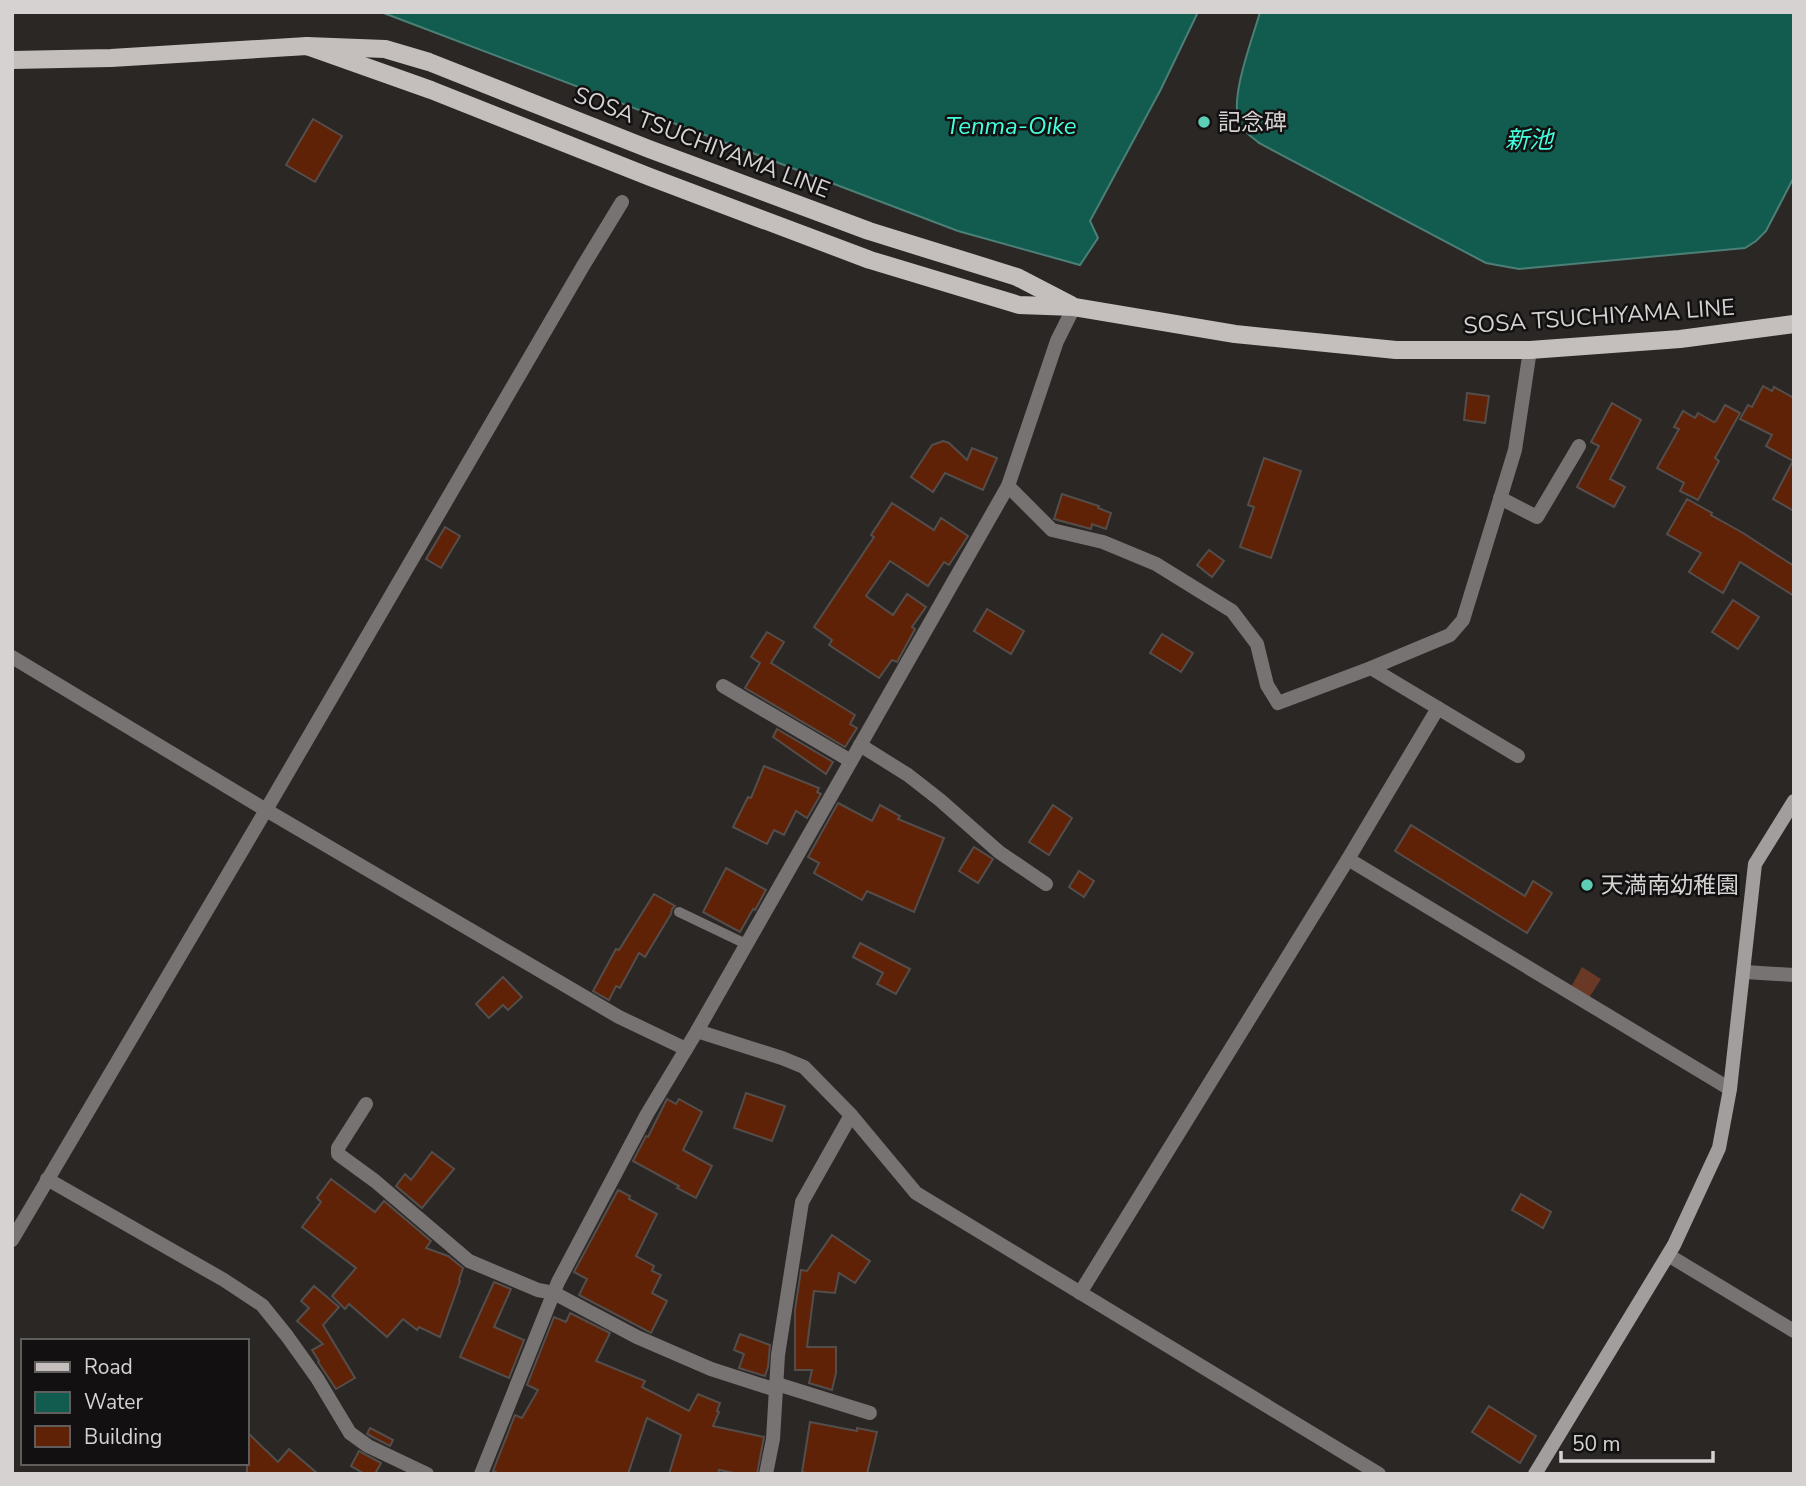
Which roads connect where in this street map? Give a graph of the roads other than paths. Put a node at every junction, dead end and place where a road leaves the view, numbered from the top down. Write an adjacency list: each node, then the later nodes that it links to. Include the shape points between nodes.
1 (307, 46): 2 (main road, SOSA TSUCHIYAMA LINE); 4 (main road, SOSA TSUCHIYAMA LINE, via 870,260 1018,305); 4 (main road, SOSA TSUCHIYAMA LINE, via 385,49 429,62 869,231 1017,277)
2 (12, 60)
3 (622, 202): 18 (street)
4 (1074, 307): 6 (main road, SOSA TSUCHIYAMA LINE, via 1235,334 1396,350); 8 (street, via 1057,341)
5 (1794, 324): 6 (main road, SOSA TSUCHIYAMA LINE, via 1680,339)
6 (1530, 350): 9 (street, via 1515,450)
7 (1579, 446): 9 (street, via 1537,517)
8 (1008, 486): 11 (street, via 1052,530 1103,542 1156,564 1231,611 1257,643 1267,685 1278,703); 14 (street)
9 (1500, 498): 11 (street, via 1463,620 1450,635)
10 (12, 657): 18 (street)
11 (1371, 668): 13 (street)
12 (723, 686): 16 (street)
13 (1438, 708): 15 (street); 19 (street)
14 (860, 746): 16 (street); 20 (street, via 908,775 999,852)
15 (1518, 756)
16 (851, 761): 22 (street)
17 (1794, 801): 23 (street, via 1755,864)
18 (266, 810): 26 (street, via 618,1017); 30 (street)
19 (1349, 859): 27 (street); 34 (street)
20 (1046, 884)
21 (679, 912): 22 (lane)
22 (746, 944): 25 (street)
23 (1745, 972): 24 (street); 27 (street)
24 (1794, 975)
25 (697, 1031): 26 (street); 29 (street, via 804,1067)
26 (686, 1049): 33 (street)
27 (1730, 1089): 32 (street, via 1719,1148)
28 (366, 1104): 33 (street, via 338,1154 469,1261)
29 (851, 1115): 34 (street, via 916,1193); 36 (street, via 802,1202)
30 (47, 1179): 31 (street); 38 (street, via 262,1306 317,1378 350,1433 368,1447)
31 (12, 1240)
32 (1668, 1255): 35 (street); 42 (street)
33 (554, 1293): 36 (street, via 699,1364); 39 (street)
34 (1080, 1293): 41 (street)
35 (1794, 1331)
36 (776, 1387): 37 (street); 40 (street)
37 (870, 1413)
38 (427, 1474)
39 (481, 1474)
40 (766, 1474)
41 (1379, 1474)
42 (1535, 1474)

